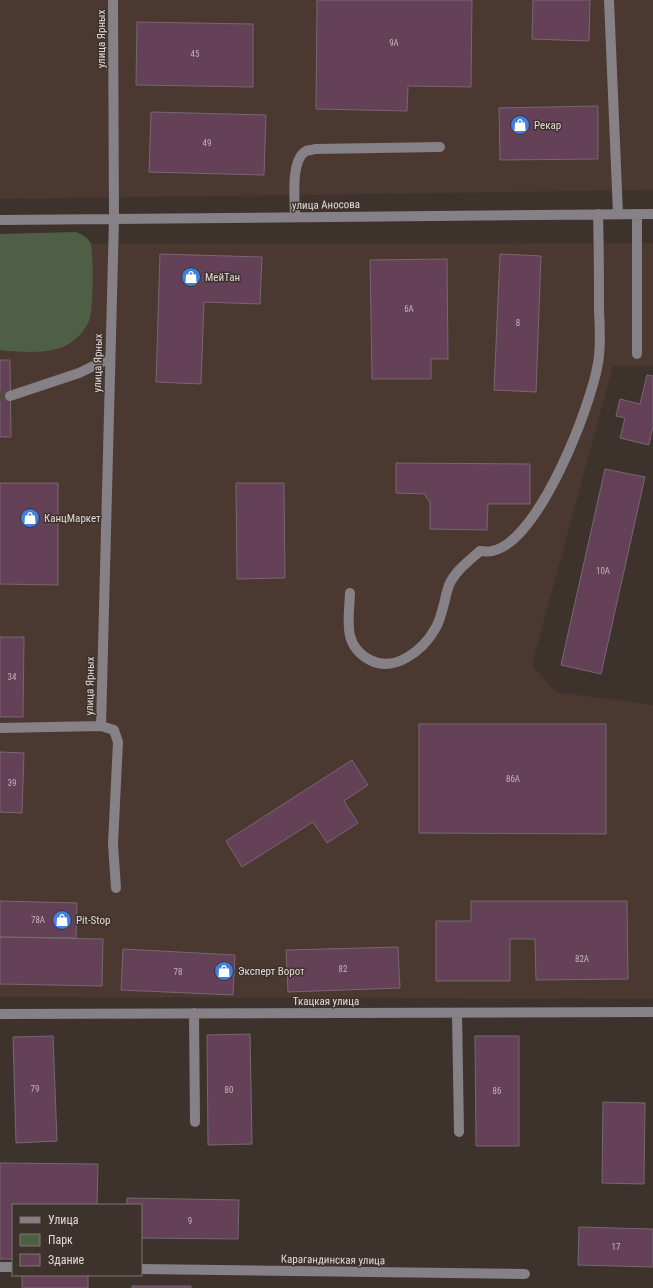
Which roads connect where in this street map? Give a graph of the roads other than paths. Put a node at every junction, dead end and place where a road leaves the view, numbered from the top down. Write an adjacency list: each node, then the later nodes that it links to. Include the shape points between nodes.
1 (113, 0): 9 (street, улица Ярных)
2 (609, 0): 5 (street)
3 (440, 147): 8 (street, via 306,151 299,158 296,168)
4 (598, 214): 5 (street, улица Аносова); 8 (street, улица Аносова); 14 (street, via 599,362 585,412 556,480 533,516 520,533 504,545 493,551 480,551 463,566 449,584 436,629 419,649 396,664 378,664 355,649 349,636)
5 (618, 214): 6 (street, улица Аносова)
6 (637, 214): 7 (street, улица Аносова); 11 (street)
7 (653, 214)
8 (296, 217): 9 (street, улица Аносова)
9 (114, 219): 10 (street, улица Аносова); 12 (street, улица Ярных)
10 (0, 220)
11 (637, 354)
12 (110, 358): 13 (street, via 79,373); 15 (street, улица Ярных)
13 (10, 396)
14 (350, 593)
15 (101, 726): 16 (street); 17 (street, via 114,730 118,742 113,844)
16 (0, 728)
17 (116, 888)
18 (653, 1012): 20 (street, Ткацкая улица)
19 (194, 1013): 20 (street, Ткацкая улица); 21 (street, Ткацкая улица); 22 (street)
20 (457, 1013): 23 (street)
21 (0, 1014)
22 (195, 1122)
23 (459, 1132)
24 (0, 1267): 25 (street)
25 (12, 1267)
26 (142, 1269): 27 (street, Карагандинская улица)
27 (525, 1274)

